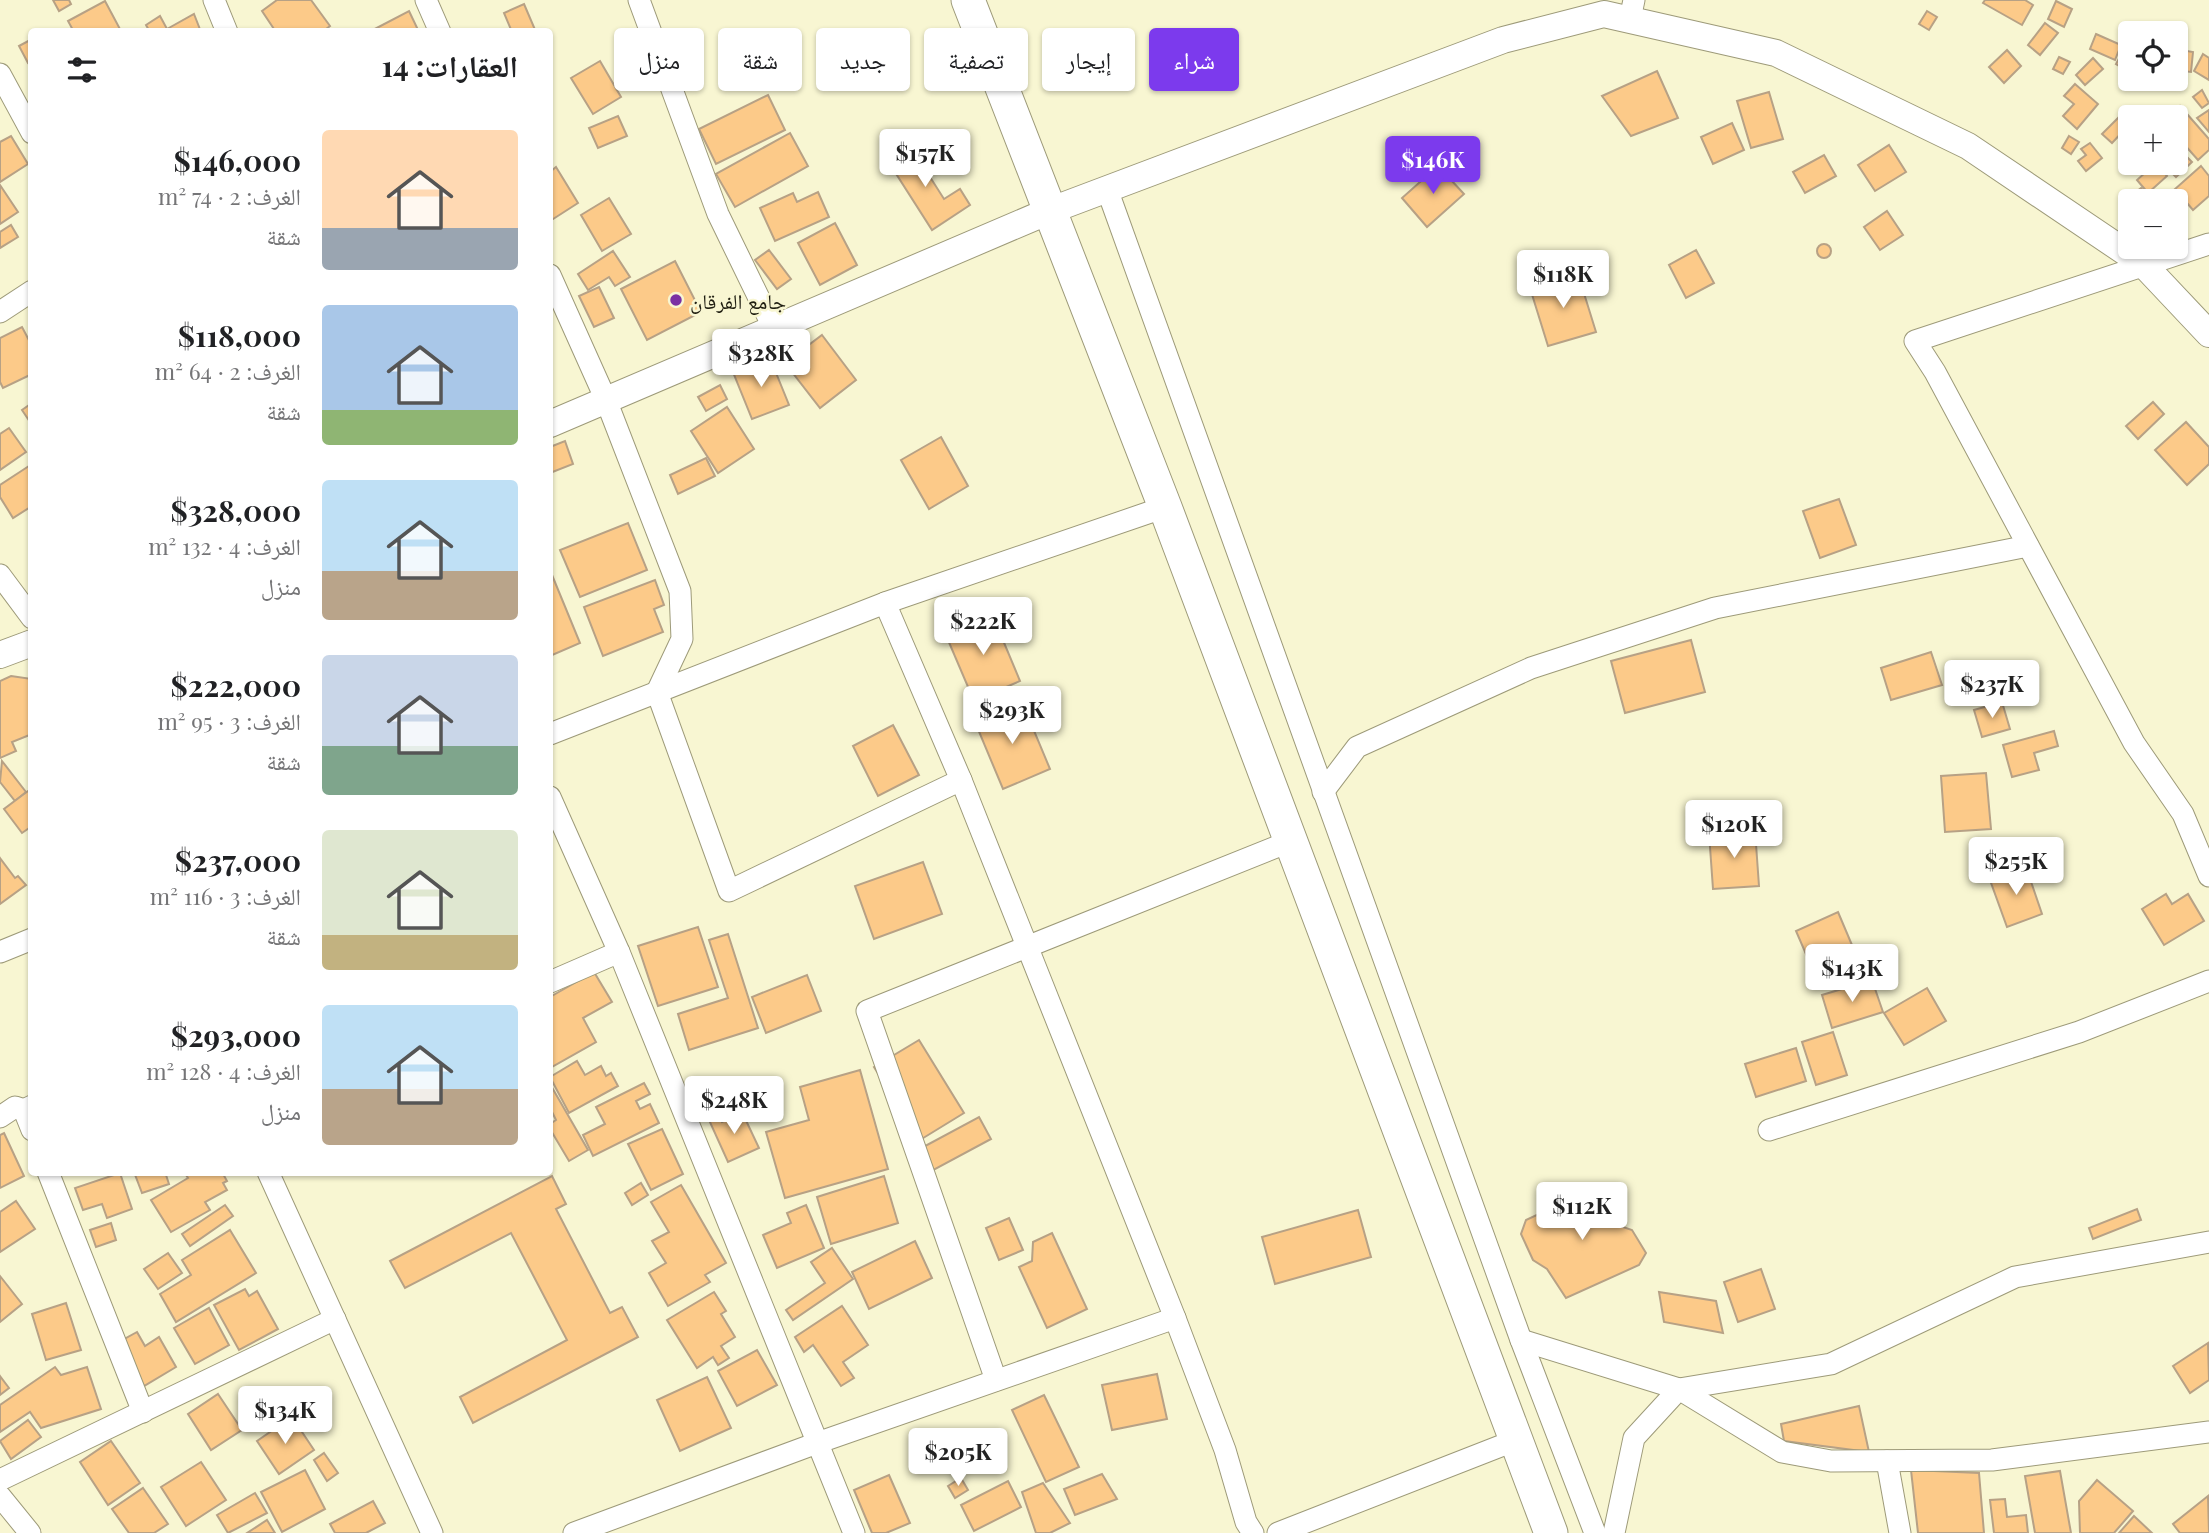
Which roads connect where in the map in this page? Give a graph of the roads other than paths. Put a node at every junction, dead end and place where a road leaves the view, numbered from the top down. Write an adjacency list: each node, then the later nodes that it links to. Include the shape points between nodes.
1 (214, 0): 6 (street)
2 (426, 0): 7 (street)
3 (639, 0): 17 (street, via 718,214)
4 (968, 0): 11 (main road)
5 (1632, 10): 10 (street, via 1503,40); 13 (street, via 1776,53 1968,146)
6 (225, 28)
7 (438, 28)
8 (0, 74): 9 (street)
9 (28, 126)
10 (1107, 189): 11 (street); 31 (street)
11 (1049, 211): 17 (street); 21 (main road)
12 (2209, 244): 13 (street)
13 (2143, 264): 18 (street); 22 (street, via 1915,341)
14 (553, 282): 19 (street)
15 (28, 294): 16 (street)
16 (0, 312)
17 (774, 329): 19 (street)
18 (2209, 334)
19 (606, 400): 20 (street); 28 (street, via 680,592 682,639)
20 (553, 423)
21 (1165, 508): 24 (street); 33 (main road)
22 (2028, 546): 31 (street, via 1716,608 1531,668 1357,747); 34 (street, via 2134,743 2183,814)
23 (0, 575): 25 (street)
24 (885, 603): 28 (street); 30 (street)
25 (28, 613)
26 (28, 644): 27 (street)
27 (0, 655)
28 (657, 692): 29 (street); 30 (street, via 729,891)
29 (553, 733)
30 (961, 780): 36 (street)
31 (1323, 792): 49 (street)
32 (553, 804): 38 (street)
33 (1291, 841): 36 (street); 54 (main road)
34 (2209, 876)
35 (28, 941): 37 (street)
36 (1026, 946): 47 (street); 50 (street, via 866,1011)
37 (0, 952)
38 (619, 952): 39 (street); 55 (street)
39 (553, 981)
40 (2209, 981): 43 (street, via 2079,1032)
41 (28, 1115): 42 (street, via 15,1107)
42 (0, 1117)
43 (1769, 1129)
44 (50, 1176): 52 (street)
45 (270, 1176): 48 (street)
46 (2209, 1242): 51 (street, via 2015,1277 1831,1364)
47 (1175, 1318): 50 (street); 63 (street)
48 (335, 1319): 52 (street); 60 (street)
49 (1521, 1340): 51 (street); 66 (street)
50 (996, 1380): 55 (street)
51 (1679, 1389): 56 (street, via 1782,1451 1831,1461); 67 (street, via 1634,1438)
52 (143, 1412): 57 (street)
53 (2209, 1432): 56 (street, via 1992,1460)
54 (1516, 1440): 64 (street); 65 (main road)
55 (817, 1443): 61 (street); 62 (street)
56 (1887, 1461): 68 (street)
57 (0, 1480)
58 (0, 1496): 59 (street)
59 (30, 1533)
60 (432, 1533)
61 (574, 1533)
62 (853, 1533)
63 (1253, 1533)
64 (1278, 1533)
65 (1551, 1533)
66 (1595, 1533)
67 (1615, 1533)
68 (1900, 1533)

